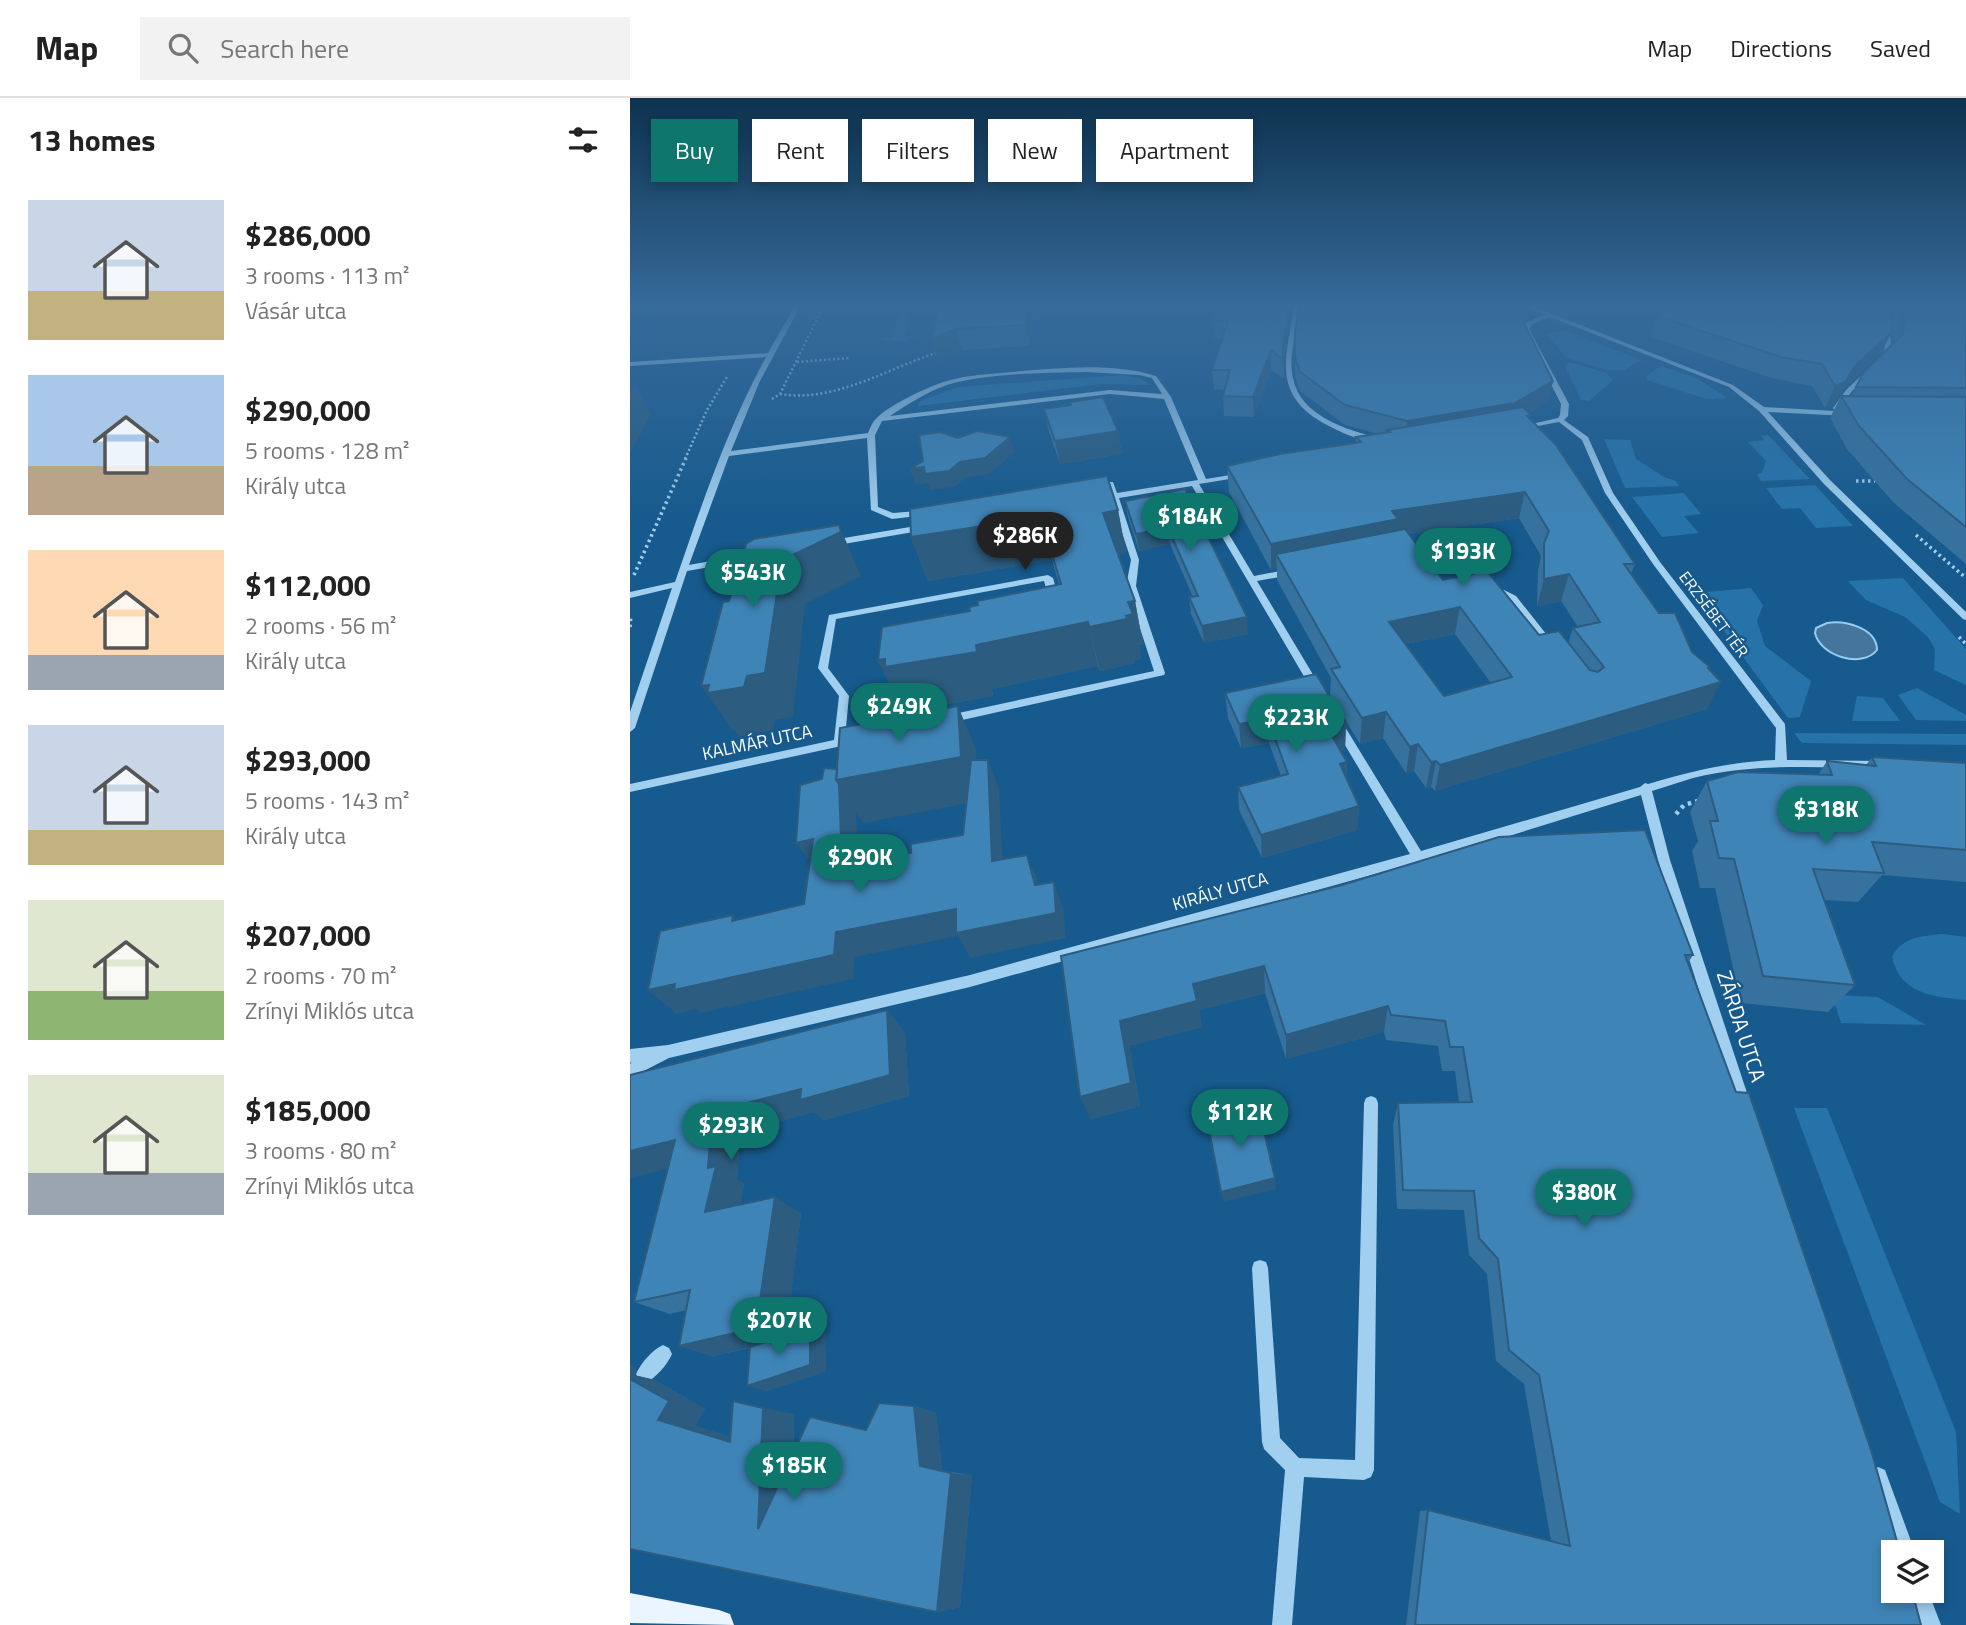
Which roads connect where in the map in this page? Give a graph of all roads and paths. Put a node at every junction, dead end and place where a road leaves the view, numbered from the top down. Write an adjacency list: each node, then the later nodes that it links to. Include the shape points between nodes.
1 (726, 378): 37 (path)
2 (759, 378): 22 (street)
3 (788, 378): 11 (path)
4 (866, 378): 11 (path, via 836,391)
5 (982, 378): 17 (street, via 930,390)
6 (1155, 378): 12 (street)
7 (1291, 378): 21 (street, via 1292,390 1305,406 1341,430)
8 (1552, 378): 18 (street, via 1565,404)
9 (1713, 378): 14 (street)
10 (1861, 378): 15 (street, via 1839,407)
11 (780, 394): 13 (path)
12 (1167, 397): 17 (street, via 1110,392); 24 (street)
13 (771, 400)
14 (1762, 409): 15 (street); 43 (street, via 1827,482)
15 (1825, 413): 16 (street)
16 (1863, 414)
17 (879, 419): 20 (street)
18 (1560, 420): 19 (street); 52 (street, ERZSÉBET TÉR, via 1585,439 1609,493 1657,564 1780,727)
19 (1511, 429)
20 (871, 435): 22 (street); 28 (street, via 874,508 892,516)
21 (1387, 442)
22 (726, 454): 35 (street)
23 (1255, 472): 24 (street)
24 (1198, 482): 26 (street); 38 (street)
25 (1083, 486): 26 (street, via 1108,483)
26 (1114, 496): 27 (street); 48 (street, via 1135,560 1131,586 1160,673)
27 (1101, 498)
28 (942, 509)
29 (936, 526): 30 (street)
30 (826, 544)
31 (1940, 548): 32 (path)
32 (1933, 550)
33 (1392, 551): 45 (street, via 1439,543 1458,548 1493,588 1513,598)
34 (771, 553): 35 (street)
35 (683, 569): 39 (street)
36 (1301, 570): 38 (street)
37 (630, 576)
38 (1250, 580): 46 (street)
39 (678, 584): 40 (street); 49 (street)
40 (630, 595)
41 (1057, 613): 51 (street, via 1048,578 832,617 823,668 844,696)
42 (630, 614): 44 (path, via 634,617)
43 (1966, 617)
44 (630, 627)
45 (1555, 650)
46 (1322, 698)
47 (1329, 710): 58 (street)
48 (934, 723)
49 (630, 729)
50 (866, 737): 51 (street, KALMÁR UTCA)
51 (839, 743): 55 (street, KALMÁR UTCA)
52 (1781, 764): 53 (street); 54 (street, KIRÁLY UTCA, via 1718,768)
53 (1897, 765)
54 (1645, 787): 58 (street, KIRÁLY UTCA); 63 (street, ZÁRDA UTCA, via 1716,1028)
55 (630, 788)
56 (1710, 797): 57 (path, via 1684,806)
57 (1674, 819)
58 (1418, 856): 59 (street, KIRÁLY UTCA, via 970,981)
59 (668, 1052): 60 (street, KIRÁLY UTCA); 61 (street, KIRÁLY UTCA)
60 (630, 1056)
61 (630, 1071)
62 (1371, 1103): 68 (street, via 1364,1470)
63 (1751, 1127)
64 (1260, 1268): 68 (street, via 1271,1442)
65 (663, 1354): 66 (street)
66 (645, 1374)
67 (1872, 1461): 69 (street)
68 (1296, 1467): 73 (street)
69 (1901, 1540)
70 (1923, 1603): 74 (street)
71 (640, 1615): 72 (main road)
72 (719, 1625)
73 (1282, 1625)
74 (1931, 1625)

